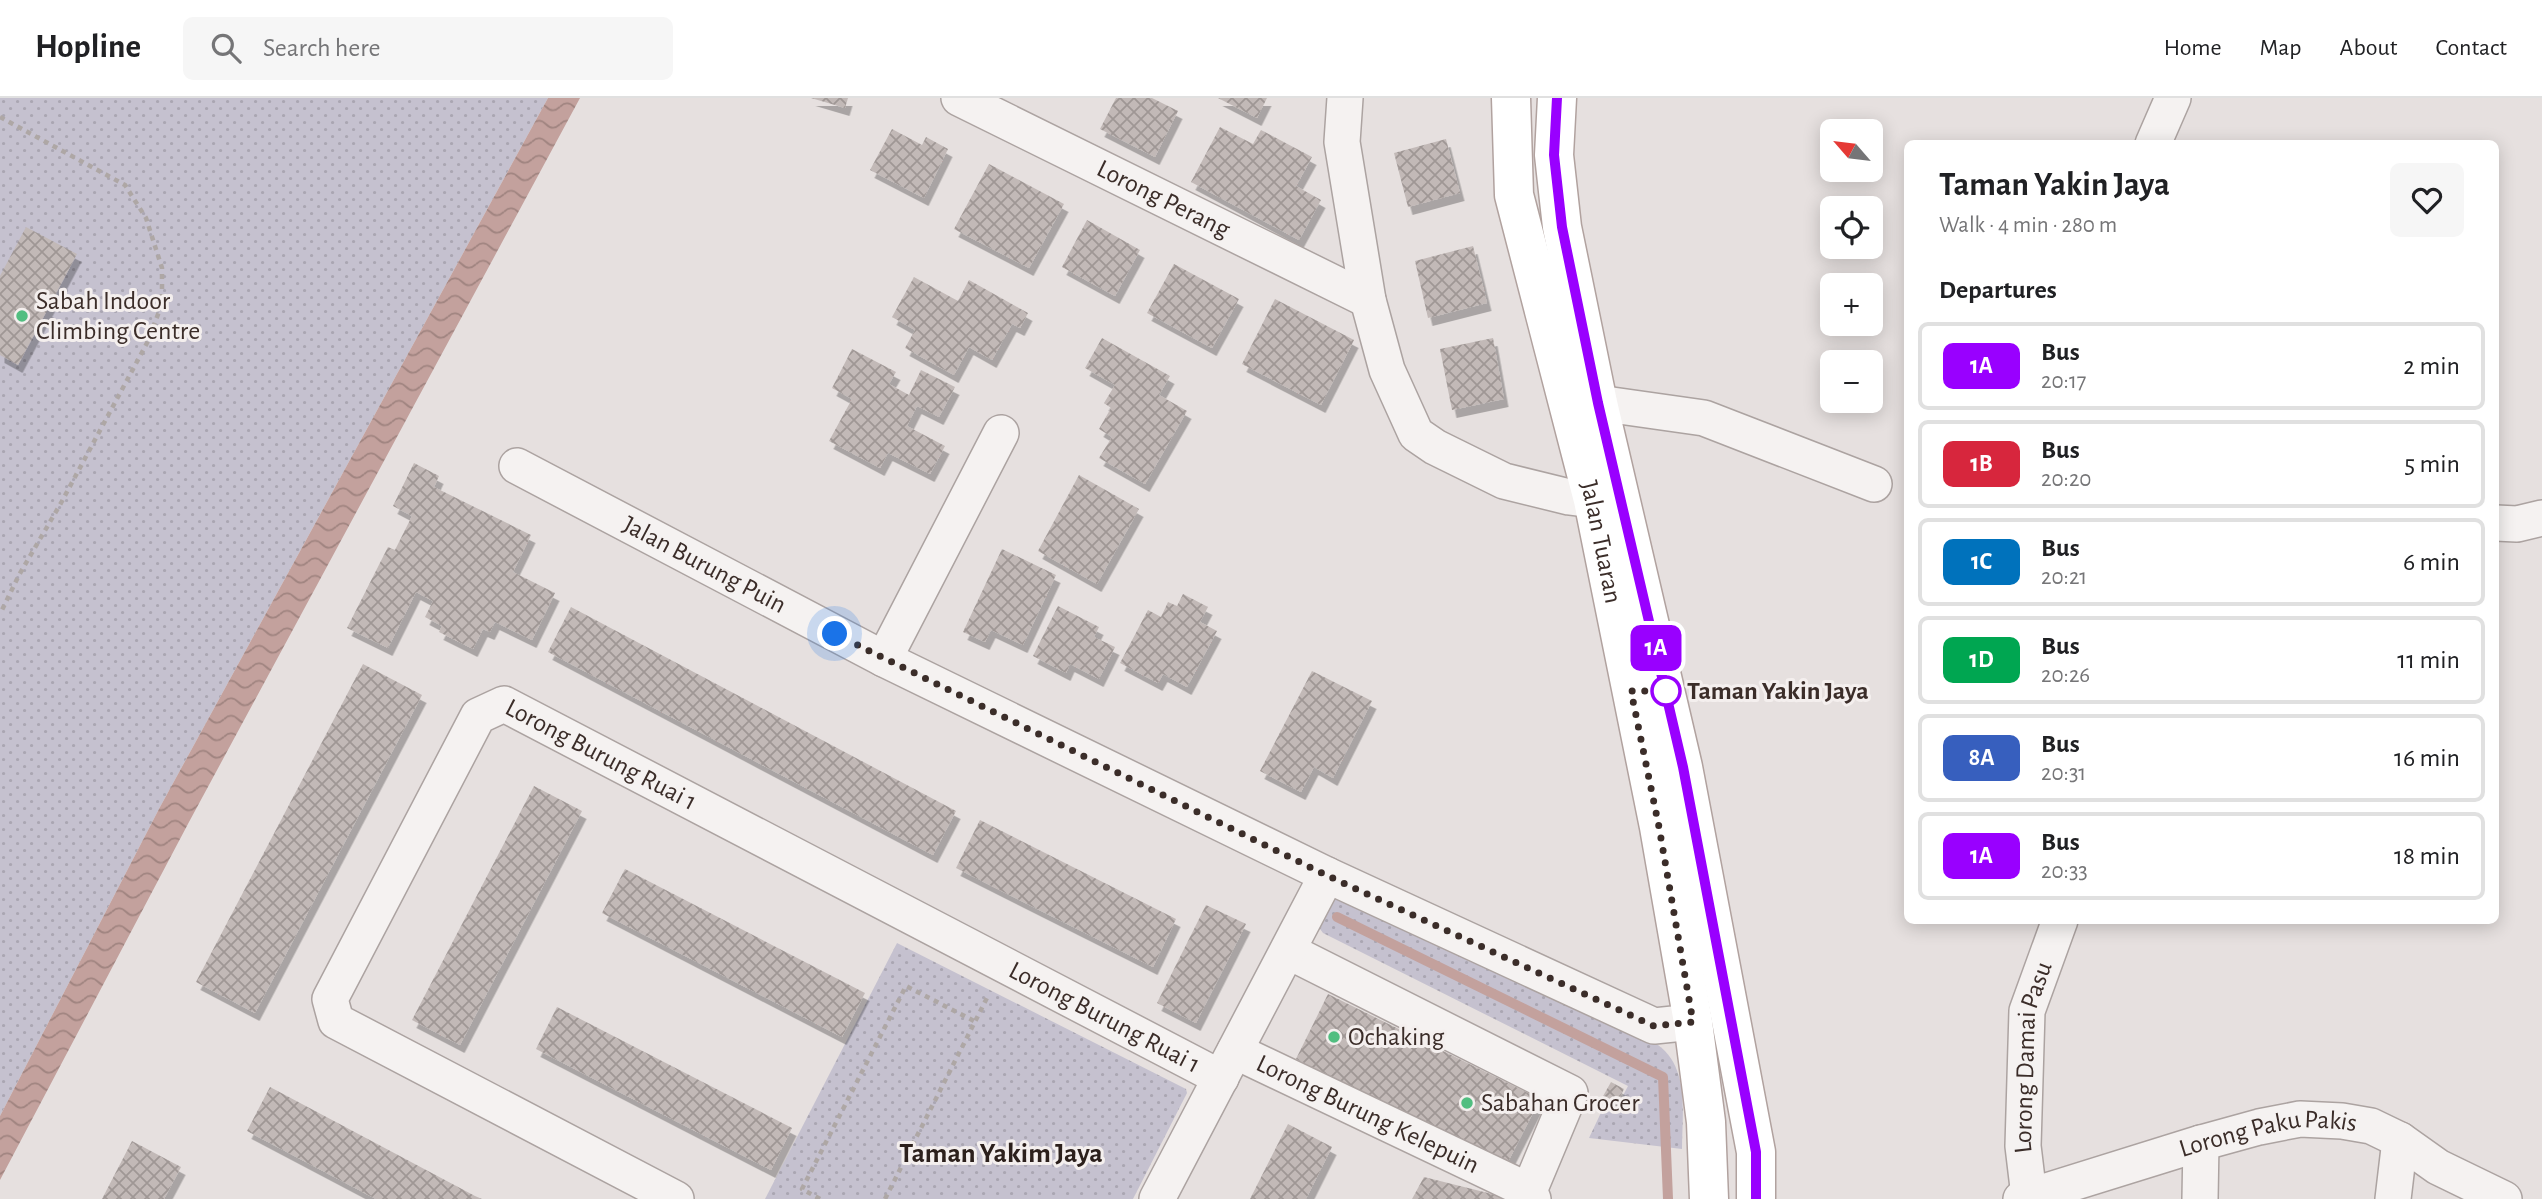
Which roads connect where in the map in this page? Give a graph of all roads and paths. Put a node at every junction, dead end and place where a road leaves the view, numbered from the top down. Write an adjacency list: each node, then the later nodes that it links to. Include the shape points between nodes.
1 (959, 98): 8 (street, Lorong Perang)
2 (1345, 98): 8 (street, via 1342,142)
3 (1511, 98): 13 (main road, Jalan Tuaran, via 1514,195)
4 (1557, 98): 9 (main road, Jalan Tuaran, via 1554,155 1562,227)
5 (2173, 98): 7 (street)
6 (0, 117): 16 (path, via 125,185 146,218 162,268 162,304 146,343)
7 (2155, 140)
8 (1368, 300): 13 (street, via 1387,370 1416,433 1504,481)
9 (1598, 403): 12 (street, via 1704,418); 35 (main road, Jalan Tuaran, via 1683,767 1754,1141)
10 (1001, 433): 17 (street)
11 (517, 466): 17 (street, Jalan Burung Puin)
12 (1874, 484)
13 (1593, 500): 23 (main road, Jalan Tuaran)
14 (2542, 518): 15 (street)
15 (2499, 523)
16 (0, 614)
17 (884, 659): 18 (street, Jalan Burung Puin)
18 (1326, 875): 20 (street); 23 (street, Jalan Burung Puin, via 1654,1026)
19 (2059, 924): 29 (street, Lorong Damai Pasu, via 2027,1011)
20 (1289, 951): 24 (street); 28 (street, via 1570,1093)
21 (993, 986): 22 (path)
22 (976, 1022): 31 (path, via 906,986 802,1189); 32 (path)
23 (1693, 1022): 34 (main road, Jalan Tuaran, via 1706,1122)
24 (1228, 1065): 28 (street, Lorong Burung Kelepuin); 30 (street, Lorong Burung Ruai 1, via 504,704 478,716 330,999 336,1021); 33 (street)
25 (2400, 1140): 26 (street, Lorong Paku Pakis, via 2371,1126 2300,1119); 37 (street); 38 (street, Lorong Paku Pakis, via 2438,1167)
26 (2201, 1143): 27 (street, Lorong Paku Pakis); 36 (street)
27 (2073, 1191): 29 (street, Lorong Paku Pakis)
28 (1531, 1195)
29 (2025, 1198)
30 (677, 1199)
31 (820, 1199)
32 (885, 1199)
33 (1157, 1199)
34 (1709, 1199)
35 (1756, 1199)
36 (2200, 1199)
37 (2393, 1199)
38 (2504, 1199)

